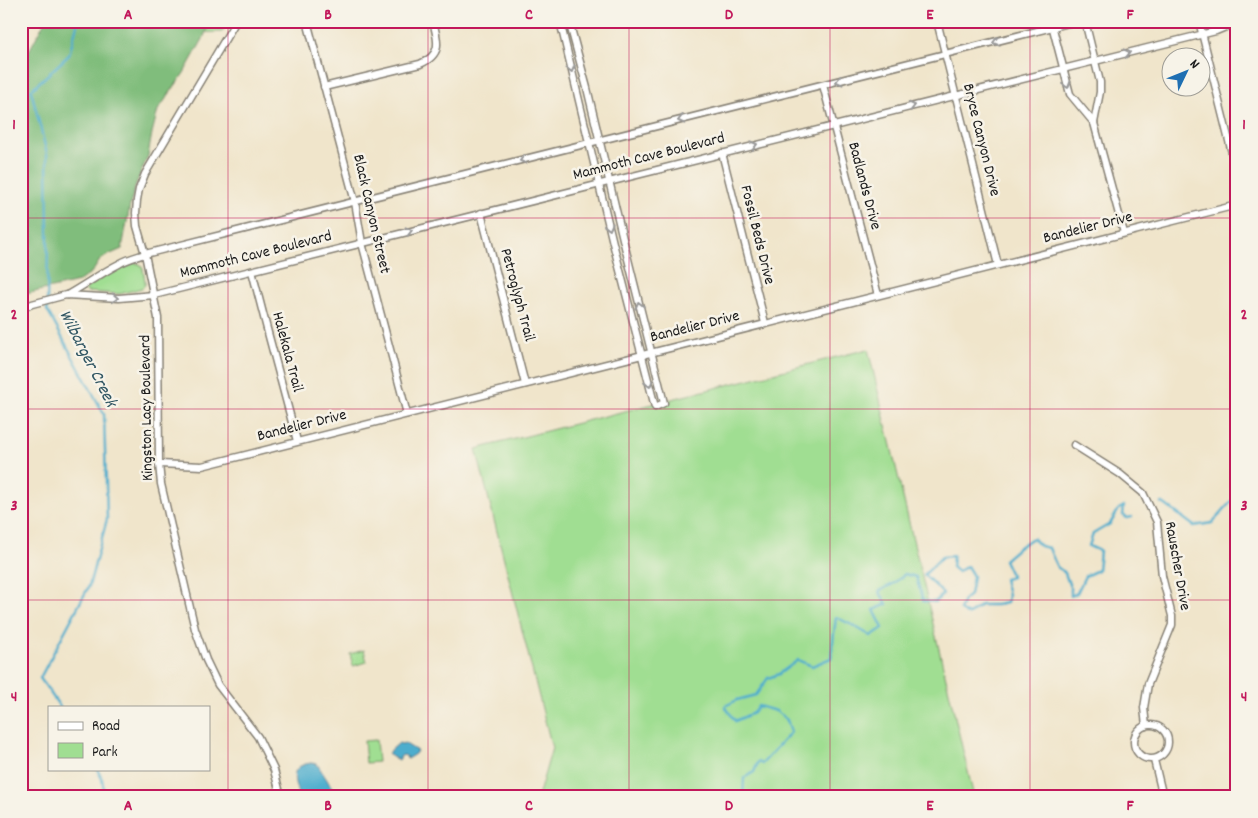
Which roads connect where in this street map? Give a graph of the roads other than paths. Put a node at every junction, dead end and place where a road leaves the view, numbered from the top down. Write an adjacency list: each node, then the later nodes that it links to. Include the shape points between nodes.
1 (236, 21): 34 (street, Kingston Lacy Boulevard, via 145,174 136,213)
2 (307, 21): 19 (street, Black Canyon Street)
3 (433, 21): 19 (street, via 438,48 426,62)
4 (560, 21): 13 (street)
5 (592, 21): 11 (street)
6 (937, 21): 15 (street, Bryce Canyon Drive)
7 (1078, 21): 12 (street, Mammoth Cave Boulevard)
8 (1085, 21): 16 (street)
9 (1199, 21): 14 (street)
10 (1235, 21): 14 (street, Mammoth Cave Boulevard, via 1225,28)
11 (569, 24): 13 (street); 23 (street)
12 (1052, 24): 15 (street, Mammoth Cave Boulevard, one-way to 15); 17 (street)
13 (562, 29): 24 (street, one-way to 24)
14 (1202, 34): 16 (street, Mammoth Cave Boulevard, one-way to 14); 26 (street)
15 (945, 54): 18 (street, Mammoth Cave Boulevard, one-way to 18); 20 (street, Bryce Canyon Drive)
16 (1095, 61): 17 (street, Mammoth Cave Boulevard); 21 (street, via 1101,86)
17 (1063, 69): 20 (street, Mammoth Cave Boulevard); 21 (street, one-way to 21, via 1070,94)
18 (823, 85): 22 (street, Badlands Drive); 23 (street, Mammoth Cave Boulevard, one-way to 23)
19 (324, 88): 29 (street, Black Canyon Street)
20 (955, 96): 22 (street, Mammoth Cave Boulevard, one-way to 20); 35 (street, Bryce Canyon Drive)
21 (1094, 123): 32 (street)
22 (834, 126): 25 (street, Mammoth Cave Boulevard, one-way to 22); 39 (street, Badlands Drive)
23 (600, 141): 24 (street, Mammoth Cave Boulevard); 27 (street)
24 (590, 143): 28 (street); 29 (street, Mammoth Cave Boulevard, one-way to 29)
25 (722, 153): 27 (street, Mammoth Cave Boulevard); 43 (street, Fossil Beds Drive)
26 (1237, 173)
27 (609, 182): 28 (street, Mammoth Cave Boulevard); 44 (street, one-way to 27)
28 (599, 184): 31 (street, Mammoth Cave Boulevard); 45 (street, one-way to 45)
29 (354, 202): 33 (street, Black Canyon Street); 34 (street, Mammoth Cave Boulevard)
30 (1237, 205): 32 (street, Bandelier Drive)
31 (481, 213): 33 (street, Mammoth Cave Boulevard, one-way to 31); 46 (street, Petroglyph Trail)
32 (1124, 234): 35 (street, Bandelier Drive)
33 (362, 243): 36 (street, Mammoth Cave Boulevard); 47 (street, Black Canyon Street)
34 (145, 254): 37 (street, Mammoth Cave Boulevard, via 117,264); 38 (street, Kingston Lacy Boulevard)
35 (998, 265): 39 (street, Bandelier Drive)
36 (252, 270): 38 (street, Mammoth Cave Boulevard); 48 (street, Halekala Trail)
37 (66, 295): 38 (street, Mammoth Cave Boulevard, one-way to 38, via 119,298); 41 (street, Mammoth Cave Boulevard)
38 (154, 295): 50 (street, Kingston Lacy Boulevard, via 159,328)
39 (878, 295): 43 (street, Bandelier Drive)
40 (21, 304): 41 (street, Mammoth Cave Boulevard)
41 (32, 304): 42 (street, Mammoth Cave Boulevard)
42 (21, 309)
43 (765, 324): 44 (street, Bandelier Drive)
44 (650, 352): 45 (street, Bandelier Drive); 45 (street, one-way to 44, via 655,407 664,403)
45 (642, 354): 46 (street, Bandelier Drive)
46 (526, 384): 47 (street, Bandelier Drive)
47 (407, 414): 48 (street, Bandelier Drive)
48 (297, 441): 50 (street, Bandelier Drive, via 202,466)
49 (1074, 445): 51 (street, Rauscher Drive, via 1143,493 1157,522 1162,576 1172,625 1148,684 1144,708)
50 (159, 464): 53 (street, Kingston Lacy Boulevard, via 170,526 195,629 206,660 218,685 258,737 274,770)
51 (1146, 726): 52 (street, via 1137,733 1134,744 1143,758); 52 (street, via 1157,726 1168,738 1167,750)
52 (1154, 760): 54 (street)
53 (281, 797)
54 (1164, 797)

